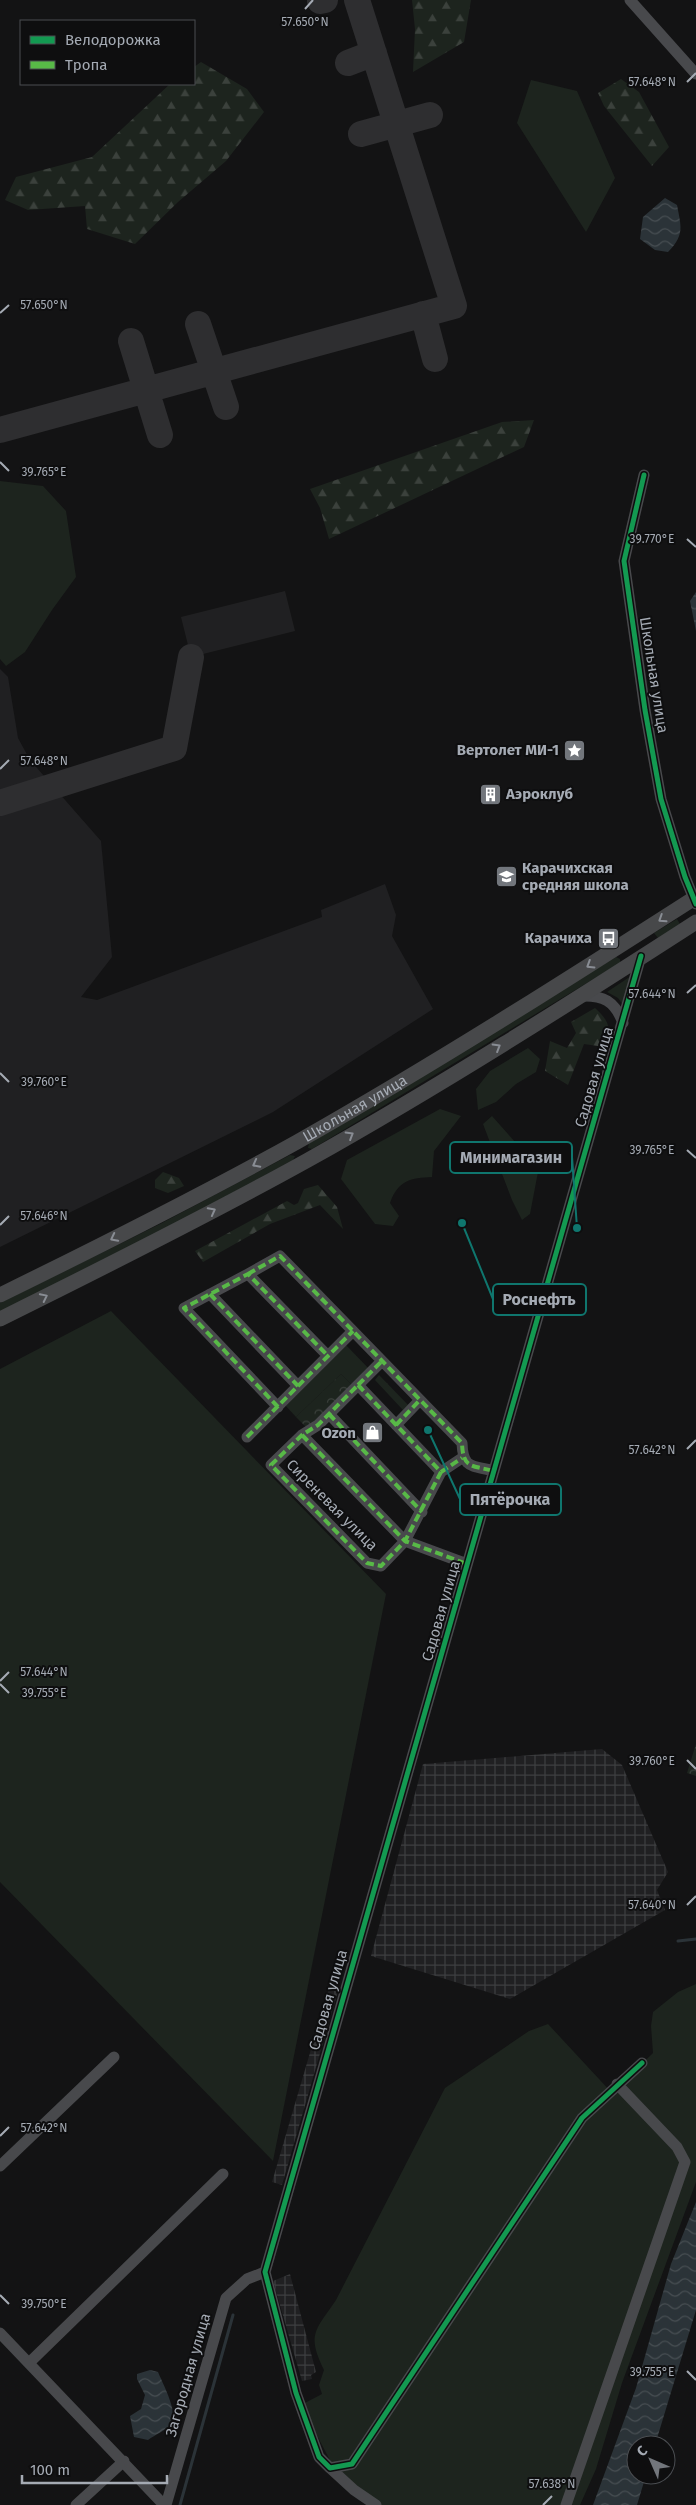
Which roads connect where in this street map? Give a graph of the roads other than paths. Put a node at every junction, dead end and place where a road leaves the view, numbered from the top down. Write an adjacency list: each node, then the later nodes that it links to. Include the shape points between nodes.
1 (630, 0): 2 (street)
2 (696, 74)
3 (644, 475): 4 (street, Школьная улица, via 624,561 661,799)
4 (695, 900): 6 (main road, Школьная улица, one-way to 6)
5 (696, 922): 7 (main road, Школьная улица)
6 (631, 939): 7 (main road); 10 (main road, Школьная улица, one-way to 10)
7 (641, 956): 8 (main road, Школьная улица); 9 (street, Садовая улица)
8 (581, 996): 9 (street, Садовая улица, via 607,998 618,1010); 11 (main road, Школьная улица, one-way to 8)
9 (622, 1022): 28 (street, Садовая улица)
10 (298, 1141): 11 (main road); 14 (main road, Школьная улица, one-way to 14)
11 (308, 1160): 15 (main road, Школьная улица, one-way to 11)
12 (248, 1274): 13 (street); 16 (street, via 280,1256); 17 (street)
13 (210, 1294): 20 (street); 22 (street, via 184,1308)
14 (0, 1295)
15 (0, 1319)
16 (354, 1331): 17 (street); 18 (street)
17 (328, 1356): 20 (street)
18 (382, 1361): 19 (street, Сиреневая улица); 21 (street)
19 (358, 1385): 23 (street, Сиреневая улица); 24 (street)
20 (298, 1386): 22 (street)
21 (420, 1400): 24 (street); 27 (street, via 462,1443)
22 (278, 1407): 26 (street)
23 (329, 1414): 25 (street, Сиреневая улица); 30 (street)
24 (396, 1425): 29 (street)
25 (302, 1436): 31 (street, Сиреневая улица); 31 (street, Сиреневая улица, via 271,1466 367,1563 381,1566)
26 (247, 1438)
27 (462, 1458): 28 (street, via 467,1464); 29 (street)
28 (494, 1471): 32 (street, Садовая улица)
29 (442, 1472): 30 (street, Сиреневая улица)
30 (422, 1512): 31 (street, Сиреневая улица)
31 (405, 1541): 32 (street, Сиреневая улица)
32 (467, 1564): 38 (street, Садовая улица)
33 (114, 2057): 36 (street)
34 (642, 2063): 35 (street)
35 (617, 2084): 42 (street, via 582,2118 352,2464); 46 (street, via 677,2147 685,2162)
36 (0, 2166)
37 (223, 2174): 40 (street)
38 (265, 2272): 42 (street, via 296,2393 319,2457); 44 (street, Загородная улица, via 247,2279 226,2298)
39 (0, 2333): 40 (street, Загородная улица)
40 (29, 2363): 41 (street, Загородная улица)
41 (124, 2461): 43 (street); 44 (street, Загородная улица)
42 (330, 2468): 45 (street)
43 (76, 2505)
44 (165, 2505)
45 (376, 2505)
46 (566, 2505)

